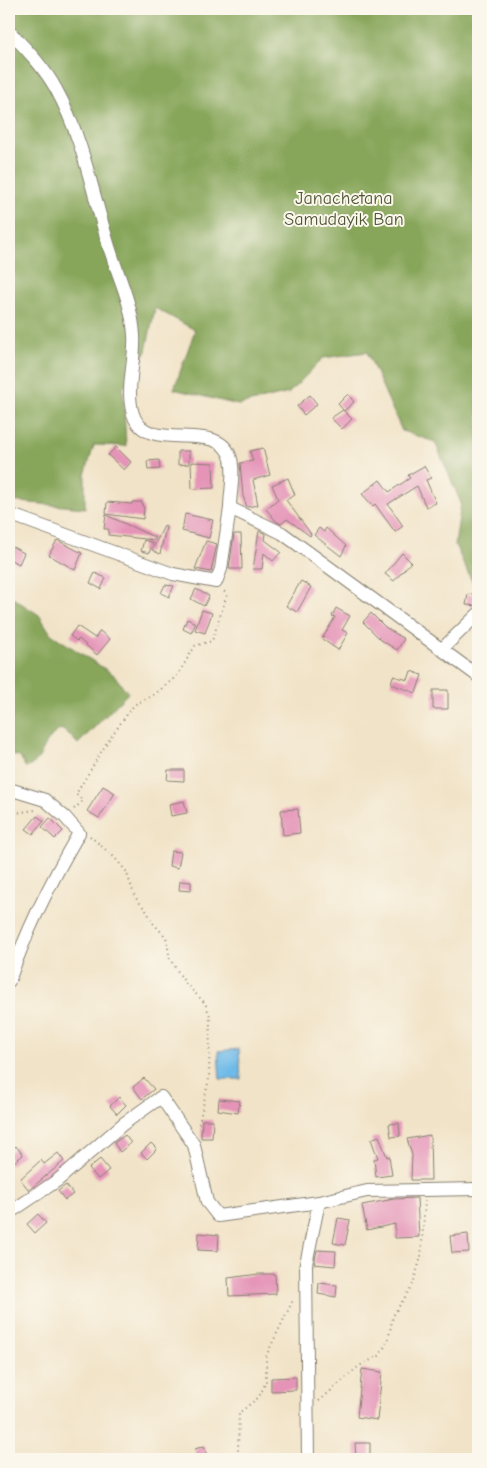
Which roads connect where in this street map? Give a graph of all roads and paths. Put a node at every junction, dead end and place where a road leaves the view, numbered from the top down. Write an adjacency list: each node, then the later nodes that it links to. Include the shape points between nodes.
1 (9, 31): 2 (street, via 31,53 56,89 84,155 107,241 128,302 134,336 130,377 136,423 141,430 156,435 198,437 226,449 231,459 233,485)
2 (230, 508): 4 (street, via 221,570); 6 (street, via 282,533)
3 (9, 514): 4 (street, via 172,574)
4 (216, 582): 11 (path, via 227,595 212,641 195,646 177,676 155,694 134,705 76,794 83,801)
5 (478, 614): 6 (street)
6 (442, 649): 7 (street)
7 (478, 676)
8 (9, 790): 9 (street)
9 (45, 800): 10 (path, via 37,810); 11 (street)
10 (9, 814)
11 (65, 817): 12 (street)
12 (79, 833): 13 (street, via 46,891); 14 (path, via 93,836 126,871 135,898 166,937 170,959 185,982 205,1003 210,1016 209,1079)
13 (9, 981)
14 (194, 1145): 17 (street, via 207,1202 218,1216); 18 (street, via 160,1097 122,1124 58,1180 15,1209)
15 (478, 1189): 16 (street)
16 (425, 1191): 17 (street, via 367,1191); 20 (path, via 420,1257 413,1284 393,1316 388,1341 378,1356 359,1366 318,1402)
17 (319, 1202): 19 (street, via 306,1264)
18 (9, 1209)
19 (306, 1280): 20 (street); 21 (path, via 297,1291 266,1356 266,1382 259,1397 239,1413 238,1451)
20 (308, 1405): 22 (street)
21 (233, 1459)
22 (308, 1459)

